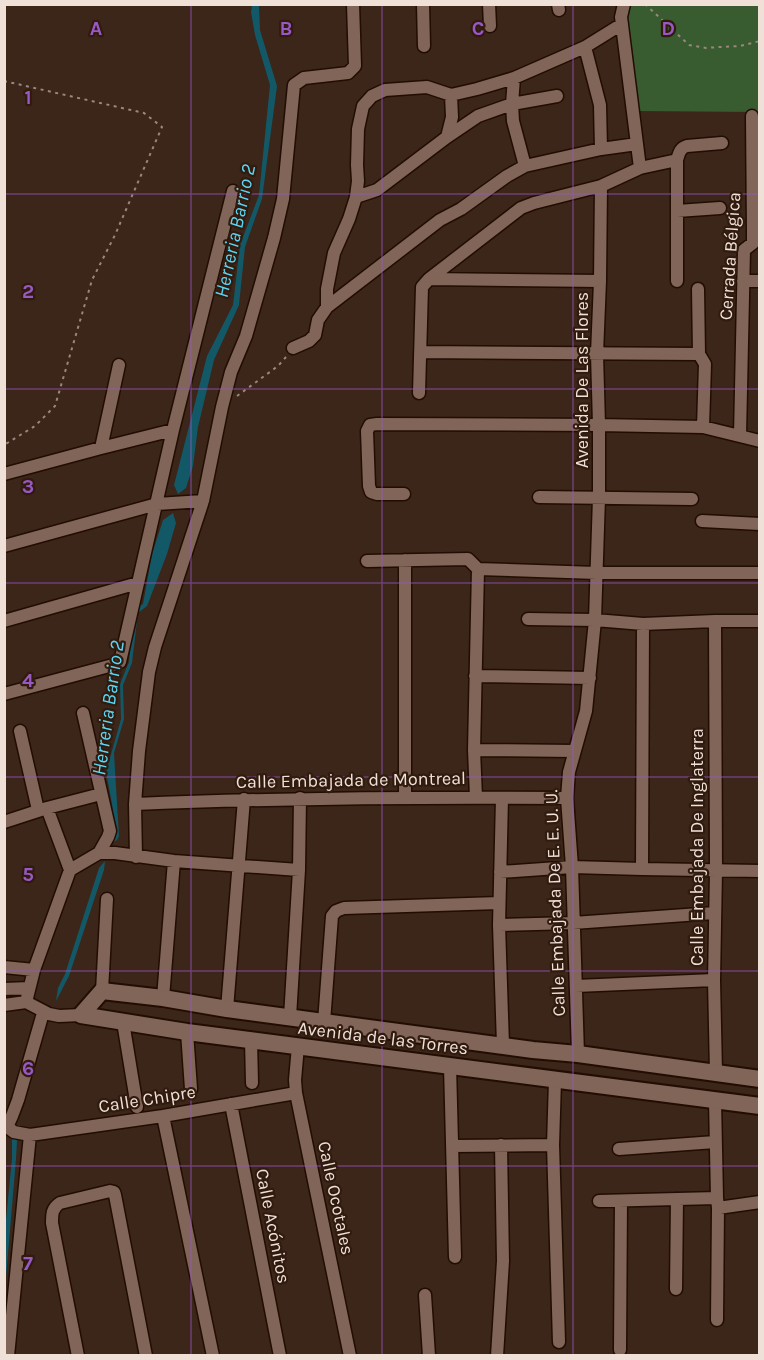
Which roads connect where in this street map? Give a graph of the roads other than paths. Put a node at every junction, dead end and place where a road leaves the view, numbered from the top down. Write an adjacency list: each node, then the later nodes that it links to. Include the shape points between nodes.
1 (353, 4): 53 (street, via 355,66 348,73 304,78 294,85 283,199 246,336 231,372)
2 (423, 4): 7 (street)
3 (489, 4): 6 (street)
4 (624, 4): 5 (street)
5 (622, 24): 8 (street); 17 (street)
6 (490, 26)
7 (424, 46)
8 (585, 47): 9 (street); 18 (street, via 600,105)
9 (514, 78): 10 (street); 12 (street)
10 (451, 95): 14 (street, via 452,117); 25 (street, via 427,87 385,90 372,96 363,106 358,129)
11 (557, 96): 12 (street)
12 (512, 104): 14 (street, via 477,116); 20 (street)
13 (752, 116): 15 (street, Cerrada Bélgica)
14 (447, 137): 25 (street, via 377,190)
15 (756, 137): 22 (street, Cerrada Bélgica)
16 (722, 143): 19 (street, via 687,146 679,152)
17 (637, 144): 18 (street); 21 (street)
18 (601, 149): 20 (street)
19 (677, 160): 21 (street); 27 (street)
20 (525, 166): 35 (street, via 440,220)
21 (640, 168): 23 (street)
22 (756, 180): 28 (street, Cerrada Bélgica)
23 (601, 186): 29 (street, via 521,208); 30 (street, Avenida De Las Flores)
24 (233, 191): 44 (street)
25 (357, 197): 35 (street, via 334,253)
26 (720, 208): 27 (street)
27 (677, 211): 31 (street)
28 (756, 232): 32 (street, Cerrada Bélgica, via 753,243 744,250)
29 (429, 279): 30 (street); 37 (street, via 422,287)
30 (600, 281): 38 (street, Avenida De Las Flores)
31 (677, 281)
32 (743, 281): 33 (street); 45 (street, Cerrada Bélgica)
33 (759, 281)
34 (698, 289): 39 (street)
35 (327, 307): 36 (street, via 318,320 315,335)
36 (293, 348)
37 (420, 352): 38 (street); 41 (street)
38 (597, 354): 39 (street); 42 (street, Avenida De Las Flores)
39 (699, 354): 43 (street, via 705,364)
40 (119, 365): 47 (street)
41 (419, 393)
42 (599, 424): 43 (street); 49 (street, via 370,425 367,431 371,492); 51 (street, Avenida De Las Flores)
43 (704, 427): 45 (street)
44 (173, 430): 47 (street); 54 (street)
45 (740, 436): 46 (street)
46 (759, 441)
47 (100, 448): 48 (street)
48 (4, 474)
49 (404, 494)
50 (539, 497): 51 (street)
51 (599, 497): 52 (street); 61 (street, Avenida De Las Flores)
52 (692, 499)
53 (203, 501): 54 (street); 84 (street, via 154,647)
54 (157, 504): 57 (street); 63 (street)
55 (702, 521): 56 (street)
56 (759, 524)
57 (4, 546)
58 (405, 560): 59 (street); 60 (street, via 468,559); 78 (street)
59 (367, 561)
60 (478, 569): 61 (street); 70 (street)
61 (597, 573): 62 (street); 65 (street, Calle Embajada De E. E. U. U.)
62 (759, 573)
63 (138, 583): 66 (street); 72 (street, via 120,662)
64 (528, 619): 65 (street)
65 (595, 620): 69 (street); 71 (street, Calle Embajada De E. E. U. U.)
66 (4, 621)
67 (715, 621): 68 (street); 69 (street); 95 (street, Calle Embajada De Inglaterra)
68 (759, 621)
69 (643, 624): 92 (street)
70 (475, 676): 71 (street); 75 (street)
71 (590, 678): 76 (street, Calle Embajada De E. E. U. U., via 586,711)
72 (4, 694)
73 (83, 713): 77 (street)
74 (20, 731): 85 (street)
75 (474, 750): 76 (street); 79 (street)
76 (574, 751): 82 (street, Calle Embajada De E. E. U. U.)
77 (101, 794): 85 (street); 87 (street, via 110,831)
78 (405, 797): 79 (street, Calle Embajada de Montreal); 80 (street, Calle Embajada de Montreal)
79 (476, 797): 81 (street, Calle Embajada de Montreal)
80 (300, 798): 83 (street, Calle Embajada de Montreal); 94 (street)
81 (502, 798): 82 (street, Calle Embajada de Montreal); 97 (street)
82 (567, 798): 91 (street, Calle Embajada De E. E. U. U.)
83 (244, 799): 84 (street, Calle Embajada de Montreal); 90 (street)
84 (135, 804): 88 (street)
85 (42, 809): 86 (street); 93 (street)
86 (4, 822)
87 (106, 853): 88 (street); 93 (street)
88 (136, 857): 89 (street)
89 (174, 861): 90 (street); 110 (street)
90 (238, 865): 94 (street); 113 (street)
91 (572, 867): 92 (street); 97 (street); 101 (street, Calle Embajada De E. E. U. U.)
92 (642, 869): 95 (street)
93 (70, 870): 104 (street)
94 (299, 870): 116 (street)
95 (716, 871): 96 (street); 100 (street, Calle Embajada De Inglaterra)
96 (759, 871)
97 (500, 872): 99 (street)
98 (107, 898): 109 (street)
99 (499, 903): 102 (street); 118 (street, via 336,911 332,916)
100 (714, 913): 101 (street); 105 (street, Calle Embajada De Inglaterra)
101 (573, 923): 102 (street); 106 (street, Calle Embajada De E. E. U. U.)
102 (499, 925): 121 (street)
103 (4, 967): 104 (street)
104 (34, 970): 107 (street)
105 (714, 980): 106 (street); 126 (street, Calle Embajada De Inglaterra)
106 (576, 986): 124 (street, Calle Embajada De E. E. U. U.)
107 (29, 988): 108 (street); 111 (street)
108 (4, 989)
109 (102, 991): 110 (main road); 115 (main road)
110 (163, 998): 113 (main road)
111 (26, 1002): 112 (street); 114 (street, Avenida de las Torres)
112 (4, 1005)
113 (227, 1009): 116 (main road)
114 (43, 1013): 115 (street, Avenida de las Torres); 138 (street, via 18,1100)
115 (81, 1015): 117 (main road, Avenida de las Torres)
116 (290, 1017): 118 (main road)
117 (123, 1022): 119 (main road, Avenida de las Torres); 136 (street)
118 (324, 1022): 121 (main road)
119 (187, 1032): 120 (main road, Avenida de las Torres); 131 (street)
120 (251, 1040): 122 (main road, Avenida de las Torres); 130 (street)
121 (502, 1045): 123 (main road)
122 (298, 1046): 125 (main road, Avenida de las Torres); 132 (street, Calle Ocotales)
123 (533, 1050): 124 (main road); 127 (main road)
124 (578, 1054): 126 (main road)
125 (450, 1066): 127 (main road, Avenida de las Torres); 143 (street)
126 (716, 1073): 128 (main road)
127 (529, 1076): 129 (main road, Avenida de las Torres)
128 (759, 1079)
129 (555, 1080): 133 (main road, Avenida de las Torres); 142 (street)
130 (252, 1083)
131 (191, 1089)
132 (296, 1093): 134 (street, Calle Chipre); 161 (street, Calle Ocotales)
133 (715, 1100): 135 (main road, Avenida de las Torres); 140 (street)
134 (231, 1104): 137 (street, Calle Chipre); 160 (street, Calle Acónitos)
135 (759, 1106)
136 (137, 1107)
137 (163, 1116): 139 (street, Calle Chipre); 159 (street)
138 (6, 1127): 139 (street, Calle Chipre)
139 (30, 1135): 156 (street)
140 (716, 1142): 144 (street); 149 (street)
141 (501, 1145): 142 (street); 143 (street); 163 (street, via 503,1261)
142 (553, 1145): 154 (street)
143 (452, 1146): 150 (street)
144 (620, 1149)
145 (677, 1199): 147 (street); 149 (street); 151 (street)
146 (599, 1201): 147 (street)
147 (621, 1202): 155 (street)
148 (759, 1202): 149 (street)
149 (717, 1203): 153 (street)
150 (455, 1257)
151 (676, 1288)
152 (425, 1295): 162 (street)
153 (717, 1320)
154 (559, 1342)
155 (620, 1350)
156 (8, 1356)
157 (78, 1356): 158 (street, via 52,1213 60,1203 110,1191 115,1195)
158 (146, 1356)
159 (213, 1356)
160 (280, 1356)
161 (350, 1356)
162 (429, 1356)
163 (497, 1356)

